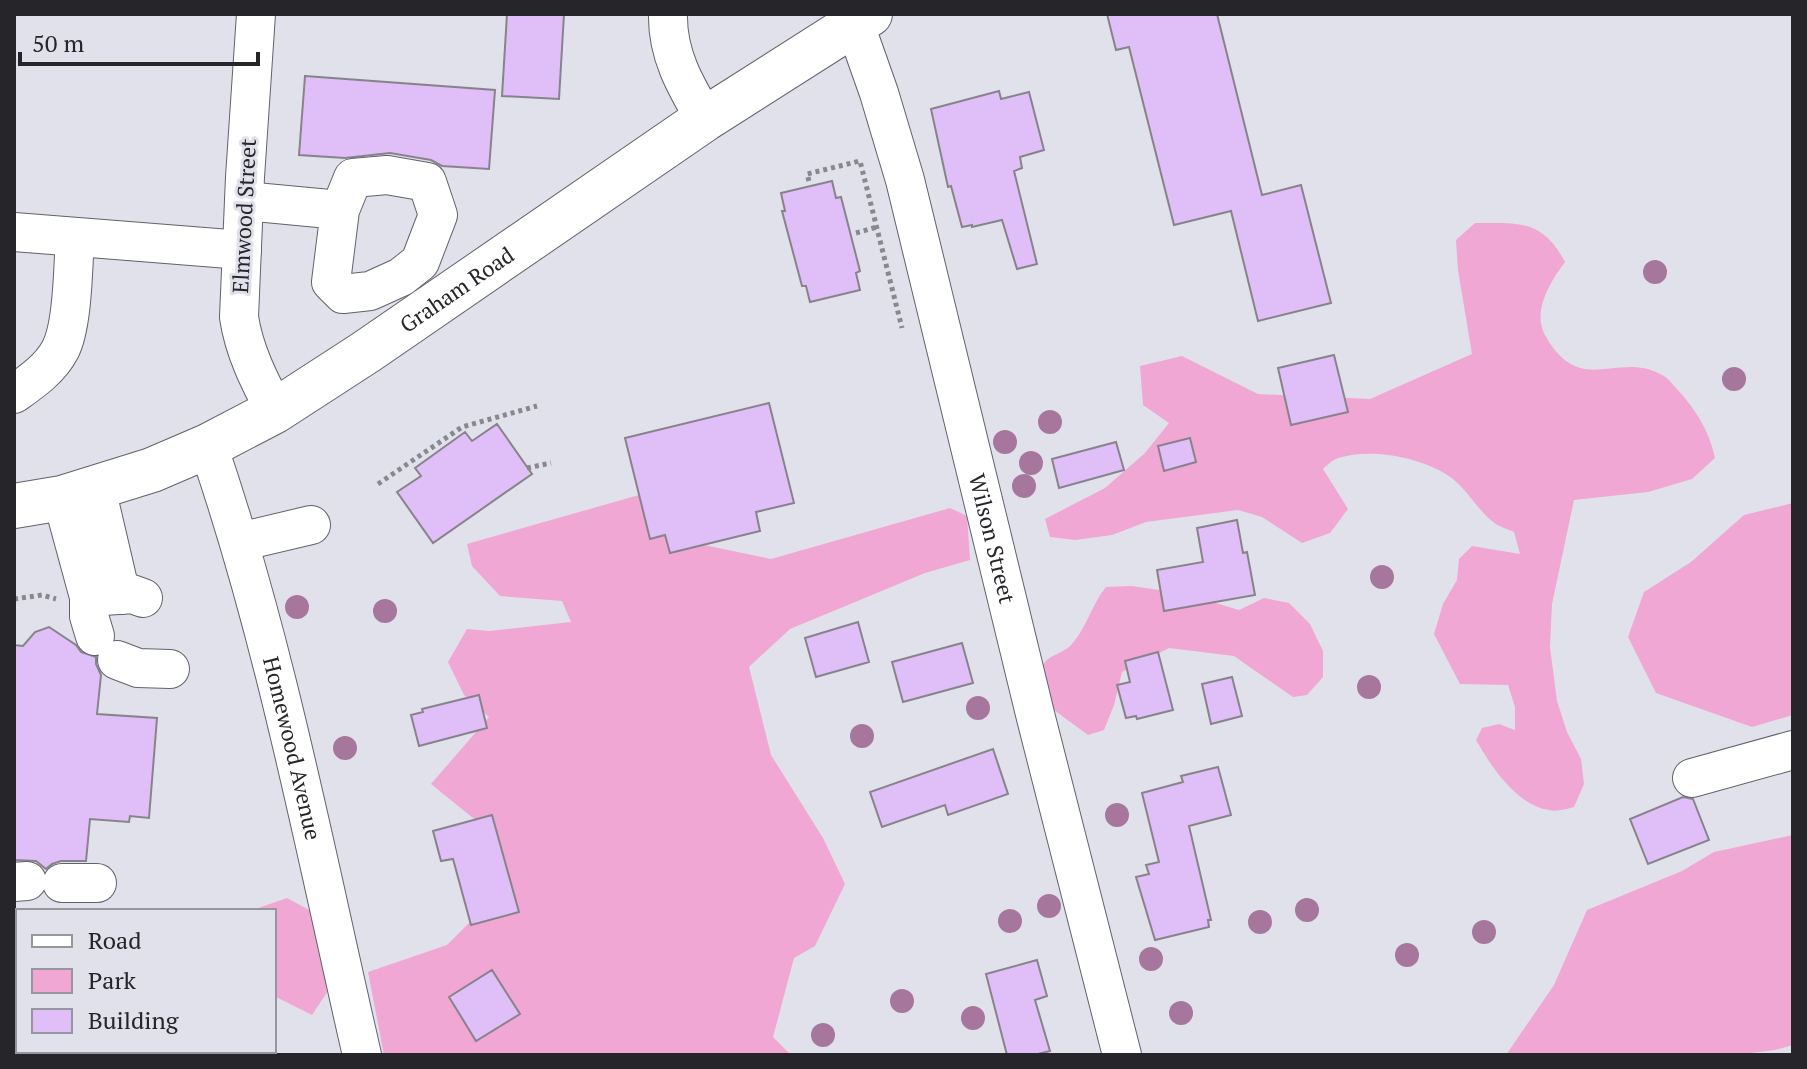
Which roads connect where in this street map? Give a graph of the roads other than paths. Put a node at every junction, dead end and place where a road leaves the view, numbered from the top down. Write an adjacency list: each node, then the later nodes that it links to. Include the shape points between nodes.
1 (256, 14): 5 (street, Elmwood Street)
2 (668, 14): 4 (street, via 672,55)
3 (862, 20): 4 (main road, Graham Road); 22 (street, Wilson Street)
4 (705, 119): 10 (main road, Graham Road)
5 (244, 201): 6 (street); 9 (street, Elmwood Street)
6 (340, 210): 10 (street, via 331,282 343,294); 10 (street, via 353,178 387,175 427,182 438,215)
7 (14, 232): 8 (street)
8 (75, 237): 9 (street); 11 (street, via 61,349)
9 (242, 250): 12 (street, Elmwood Street, via 243,339)
10 (414, 294): 12 (main road, Graham Road)
11 (14, 394)
12 (275, 411): 13 (main road, Graham Road)
13 (208, 446): 14 (main road, Graham Road); 17 (street, Homewood Avenue)
14 (79, 493): 15 (main road, Graham Road); 18 (street, via 118,597 89,616 106,648 124,665)
15 (14, 506)
16 (311, 525): 17 (street)
17 (239, 542): 21 (street, Homewood Avenue)
18 (170, 669)
19 (1793, 750): 20 (street)
20 (1692, 778)
21 (362, 1055)
22 (1122, 1055)

